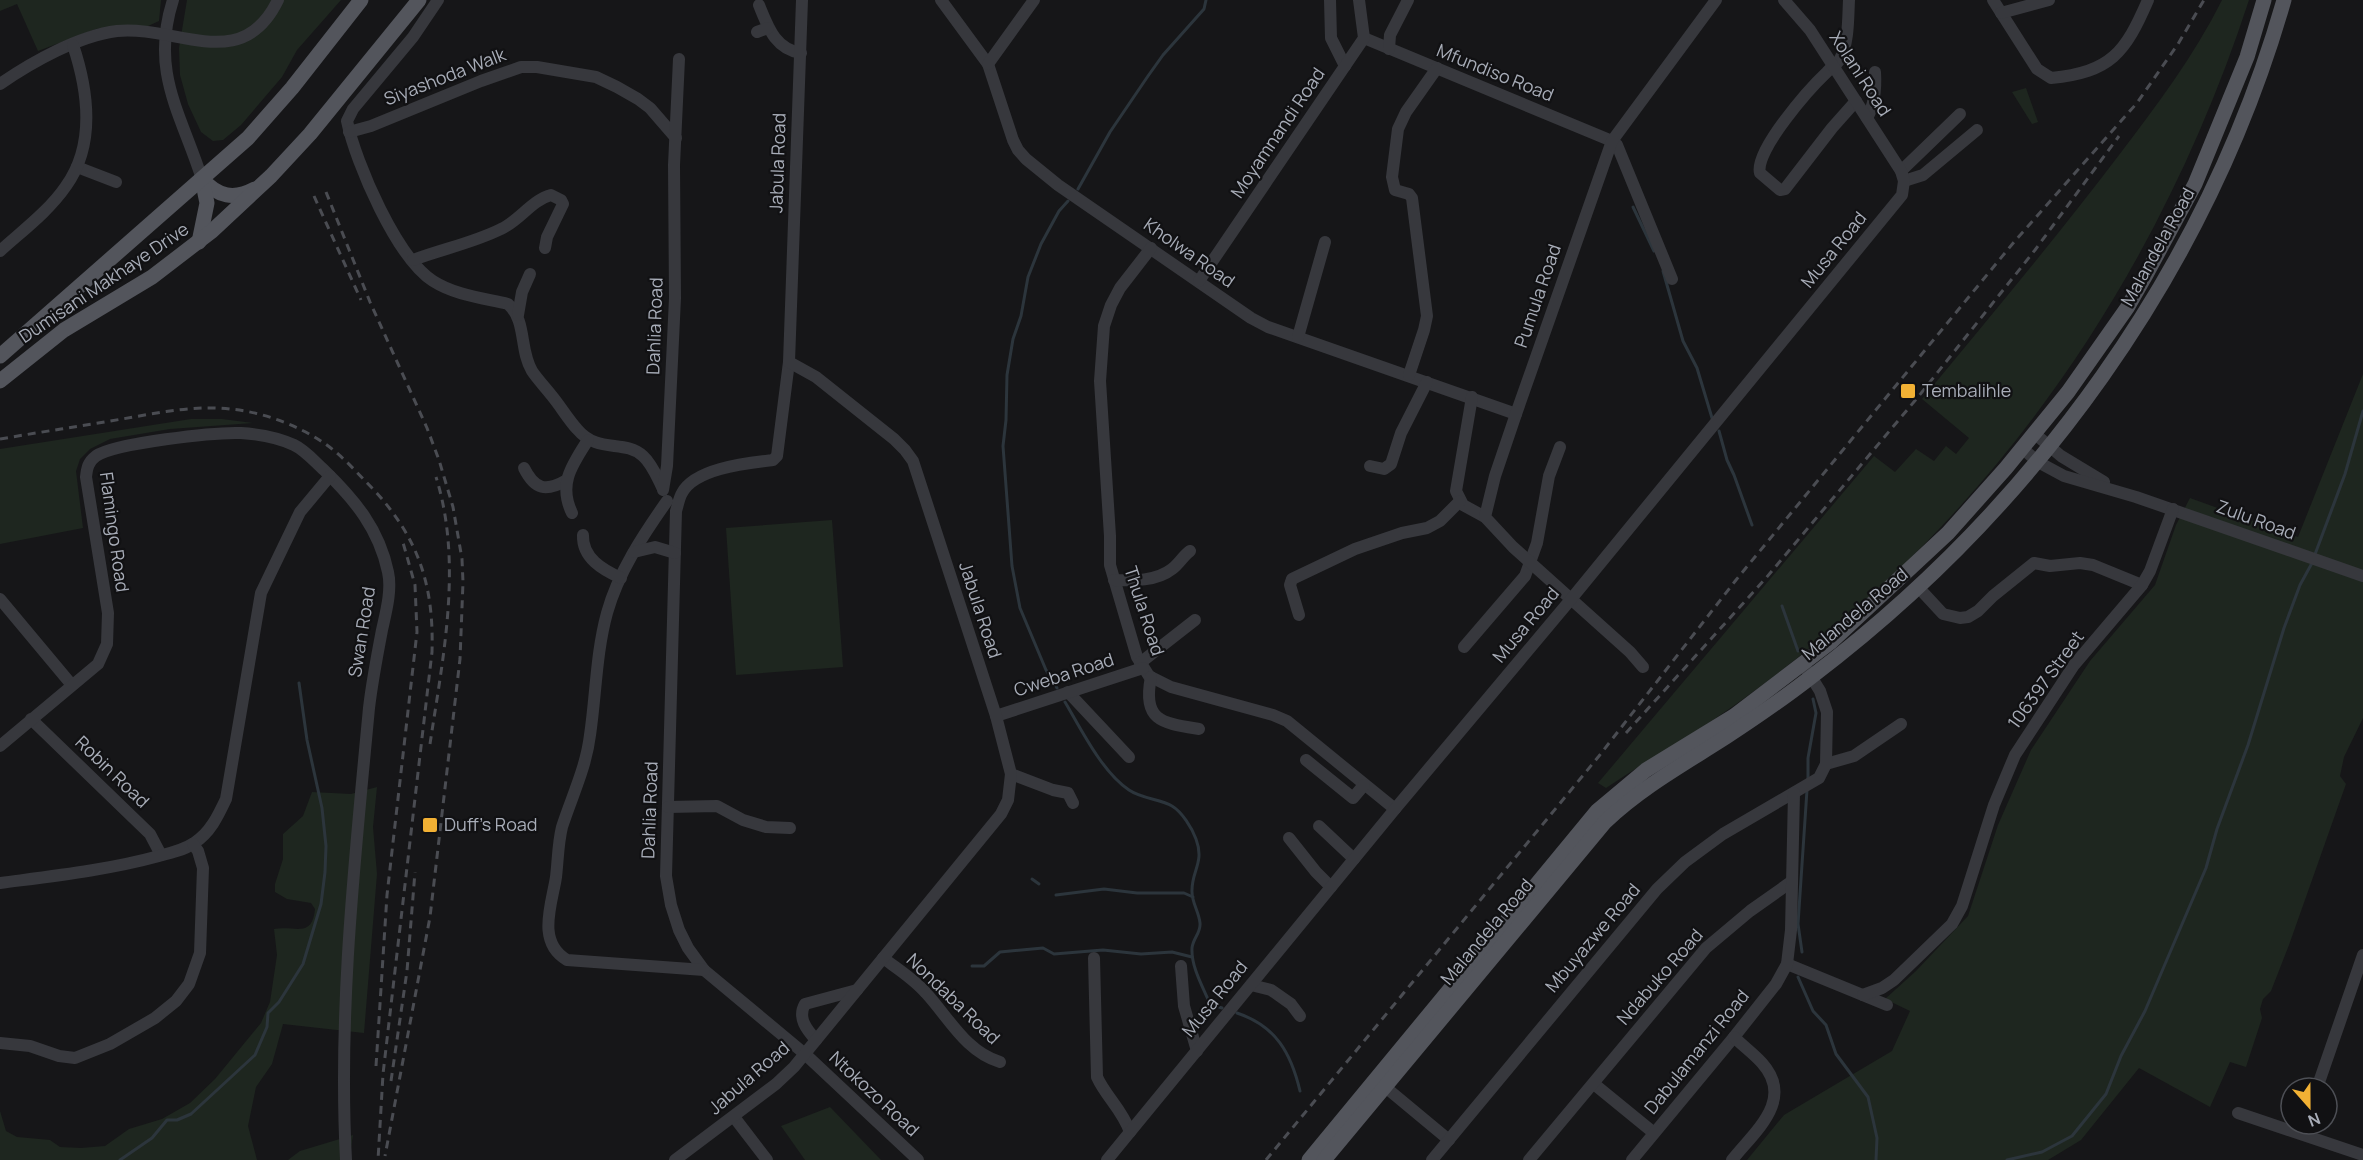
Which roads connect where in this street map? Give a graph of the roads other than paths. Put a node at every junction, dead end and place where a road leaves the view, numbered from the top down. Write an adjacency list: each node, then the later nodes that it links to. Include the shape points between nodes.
1 (173, 0): 22 (street)
2 (278, 0): 22 (street, via 259,28 234,41 216,43)
3 (361, 0): 43 (main road, Dumisani Makhaye Drive, via 264,122)
4 (419, 0): 45 (main road, Dumisani Makhaye Drive, via 342,97)
5 (438, 0): 37 (street, via 413,37 353,109)
6 (802, 0): 26 (street, Jabula Road)
7 (941, 0): 28 (street, Kholwa Road)
8 (1034, 0): 28 (street)
9 (1330, 0): 29 (street, via 1331,38)
10 (1359, 0): 23 (street)
11 (1408, 0): 25 (street, via 1390,35)
12 (1716, 0): 40 (street, Pumula Road)
13 (1784, 0): 30 (street, Xolani Road)
14 (1849, 0): 30 (street, via 1843,53)
15 (1993, 0): 21 (street)
16 (2049, 0): 21 (street)
17 (2148, 0): 21 (street, via 2134,32 2117,56 2083,73 2051,78 2037,69)
18 (2264, 0): 64 (main road, Malandela Road, via 2247,57 2195,184 2127,308)
19 (2284, 0): 67 (main road, Malandela Road, via 2271,45 2228,155 2181,250 2146,311)
20 (759, 5): 26 (street, via 762,30 790,52)
21 (2001, 13)
22 (164, 35): 24 (street, via 117,31); 43 (street, via 172,101)
23 (1364, 38): 25 (street, Mfundiso Road); 29 (street, Moyamnandi Road)
24 (73, 45): 33 (street, via 21,69); 41 (street, via 86,105 86,129)
25 (1389, 49): 31 (street, Mfundiso Road)
26 (801, 53): 58 (street, Jabula Road)
27 (679, 59): 39 (street, Dahlia Road)
28 (988, 64): 49 (street, Kholwa Road, via 1018,150 1058,185)
29 (1345, 66): 54 (street, Moyamnandi Road)
30 (1834, 66): 34 (street, Xolani Road); 34 (street, via 1764,150 1760,173 1780,190 1785,189)
31 (1437, 68): 40 (street, Mfundiso Road); 59 (street, via 1398,129 1392,177 1395,190 1412,198 1426,316)
32 (1875, 72): 36 (street, via 1875,95)
33 (0, 84)
34 (1856, 101): 36 (street, Xolani Road)
35 (1960, 114): 42 (street, Musa Road)
36 (1867, 118): 42 (street, Xolani Road)
37 (348, 127): 39 (street, Siyashoda Walk, via 371,126 481,81 537,67 596,77 617,87 650,108); 51 (street, via 369,190)
38 (1977, 130): 42 (street, via 1923,175)
39 (676, 138): 74 (street, Dahlia Road, via 675,298 667,466)
40 (1612, 141): 53 (street, via 1622,153); 63 (street, Pumula Road)
41 (77, 166): 44 (street); 50 (street, via 66,187)
42 (1902, 176): 92 (street, Musa Road, via 1902,195)
43 (202, 179): 45 (main road, via 220,194 242,194); 46 (main road, via 207,203); 57 (main road, Dumisani Makhaye Drive)
44 (116, 182)
45 (258, 188): 46 (main road, Dumisani Makhaye Drive)
46 (199, 242): 60 (main road, Dumisani Makhaye Drive, via 152,277 64,330)
47 (1325, 242): 56 (street)
48 (545, 248): 51 (street, via 563,204 551,195 544,196 502,229)
49 (1151, 248): 54 (street, Kholwa Road); 89 (street, Thula Road, via 1120,288 1104,326 1100,381)
50 (0, 251)
51 (413, 260): 55 (street, via 421,273 446,288 508,304)
52 (530, 274): 55 (street)
53 (1672, 279)
54 (1199, 281): 56 (street, Kholwa Road, via 1251,318)
55 (518, 315): 65 (street, via 532,371)
56 (1298, 337): 59 (street, Kholwa Road)
57 (0, 357)
58 (789, 362): 79 (street, Dahlia Road, via 777,456 773,460 729,465 701,477 686,487); 102 (street, Jabula Road, via 816,377 894,439 913,461)
59 (1409, 375): 61 (street, Kholwa Road)
60 (0, 381)
61 (1427, 381): 62 (street, Kholwa Road); 70 (street, via 1401,433 1391,464 1384,469)
62 (1472, 397): 63 (street, Kholwa Road); 77 (street, via 1456,482)
63 (1516, 414): 81 (street, Pumula Road)
64 (2034, 433): 67 (street, Zulu Road); 68 (main road, Malandela Road)
65 (588, 440): 73 (street); 74 (street, via 642,454)
66 (1560, 447): 86 (street, via 1549,476)
67 (2050, 447): 69 (main road, Malandela Road); 75 (street, Zulu Road, via 2088,475)
68 (2022, 448): 69 (street, Zulu Road); 99 (main road, Malandela Road, via 1948,533)
69 (2038, 462): 75 (street, Zulu Road, via 2075,480); 91 (main road, Malandela Road)
70 (1370, 466)
71 (524, 468): 73 (street, via 531,481 540,486)
72 (330, 476): 100 (street, Flamingo Road, via 294,445 240,433 155,441 94,457 87,465 86,477 109,628 98,663); 119 (street, via 300,512 261,592 226,799 206,834); 154 (street, Swan Road, via 373,528 389,576 388,603 370,695 350,927 344,1064)
73 (567, 480): 80 (street, via 565,495)
74 (662, 487): 76 (street)
75 (2136, 497): 78 (street, Zulu Road)
76 (667, 501): 79 (street); 84 (street)
77 (1460, 501): 81 (street); 94 (street, via 1427,528 1345,553 1292,579 1290,585)
78 (2172, 509): 87 (street, Zulu Road); 90 (street, 106397 Street)
79 (676, 511): 85 (street, Dahlia Road)
80 (572, 513)
81 (1485, 518): 86 (street)
82 (583, 535): 88 (street, via 584,545 596,564)
83 (1190, 551): 89 (street, via 1165,573 1143,580)
84 (634, 552): 85 (street, via 655,548); 88 (street)
85 (675, 553): 114 (street, Dahlia Road)
86 (1532, 562): 92 (street); 96 (street, via 1525,576)
87 (2363, 576)
88 (621, 578): 130 (street, via 607,612 590,737 560,836 547,924 554,948 567,960)
89 (1114, 580): 98 (street, Thula Road)
90 (2142, 585): 91 (street, via 2094,565 2034,563 1978,612 1960,618 1943,614); 133 (street, 106397 Street, via 2074,665 2015,755 1994,805 1962,906 1952,924 1894,980)
91 (1918, 587): 99 (main road, Malandela Road)
92 (1572, 598): 97 (street); 115 (street, Musa Road)
93 (0, 599): 100 (street)
94 (1299, 615)
95 (1195, 620): 98 (street)
96 (1464, 647)
97 (1643, 667)
98 (1144, 669): 101 (street, Cweba Road); 105 (street, via 1148,701 1154,714 1162,722); 111 (street, Thula Road, via 1172,687 1287,721)
99 (1808, 670): 109 (street, via 1827,712); 143 (main road, Malandela Road, via 1646,770 1597,811)
100 (71, 684): 103 (street, Flamingo Road)
101 (1068, 692): 102 (street, Cweba Road); 107 (street)
102 (996, 716): 110 (street, Jabula Road)
103 (31, 719): 106 (street, Flamingo Road); 120 (street, Robin Road, via 150,834)
104 (1901, 724): 109 (street, via 1854,756)
105 (1199, 729)
106 (0, 746)
107 (1129, 757)
108 (1306, 760): 111 (street, via 1353,798)
109 (1827, 764): 112 (street, via 1819,778)
110 (1011, 774): 113 (street, via 1068,793); 126 (street, Jabula Road, via 1008,800 1001,814)
111 (1364, 785): 115 (street, Thula Road)
112 (1803, 788): 122 (street, Dabulamanzi Road); 151 (street, Mbuyazwe Road, via 1723,834 1657,889)
113 (1073, 803)
114 (668, 807): 117 (street, via 717,806 766,827); 130 (street, Dahlia Road, via 666,876 671,905 679,930)
115 (1395, 809): 121 (street, Musa Road)
116 (1319, 826): 121 (street)
117 (790, 828)
118 (1290, 838): 124 (street)
119 (193, 844): 120 (street); 138 (street, via 203,868 200,953 189,984 176,1001 155,1018 75,1058 30,1046)
120 (162, 855): 123 (street)
121 (1354, 859): 124 (street, Musa Road)
122 (1791, 882): 128 (street, Dabulamanzi Road); 144 (street, Ndabuko Road, via 1750,910 1707,948)
123 (0, 883)
124 (1331, 887): 131 (street, Musa Road)
125 (2363, 955): 142 (street)
126 (883, 958): 132 (street, Jabula Road); 141 (street, Nondaba Road, via 926,992 975,1050)
127 (1094, 958): 148 (street, via 1097,1077 1124,1115)
128 (1787, 964): 133 (street); 136 (street, Dabulamanzi Road)
129 (1181, 966): 139 (street, via 1184,1006)
130 (704, 970): 140 (street, Dahlia Road)
131 (1251, 985): 135 (street, via 1270,990 1291,1004); 139 (street, Musa Road)
132 (857, 990): 137 (street, Jabula Road); 137 (street, via 805,1004 801,1016)
133 (1863, 995): 134 (street)
134 (1887, 1005)
135 (1300, 1016)
136 (1734, 1037): 149 (street, Dabulamanzi Road); 163 (street, via 1768,1071 1775,1092 1771,1111)
137 (816, 1040): 140 (street, Jabula Road)
138 (0, 1044)
139 (1197, 1051): 148 (street, Musa Road)
140 (805, 1054): 146 (street, Jabula Road, via 776,1084); 153 (street, Ntokozo Road)
141 (1000, 1062)
142 (2321, 1076)
143 (1379, 1082): 151 (street); 158 (main road, Malandela Road); 159 (main road, Malandela Road)
144 (1594, 1084): 149 (street); 161 (street, Ndabuko Road)
145 (2238, 1113): 147 (street)
146 (734, 1117): 155 (street, Jabula Road); 156 (street)
147 (2279, 1123)
148 (1130, 1132): 157 (street, Musa Road)
149 (1654, 1133): 162 (street, Dabulamanzi Road)
150 (2319, 1136): 152 (street)
151 (1449, 1140): 160 (street, Mbuyazwe Road)
152 (2363, 1155)
153 (913, 1158)
154 (346, 1160)
155 (675, 1160)
156 (767, 1160)
157 (1107, 1160)
158 (1309, 1160)
159 (1324, 1160)
160 (1432, 1160)
161 (1529, 1160)
162 (1632, 1160)
163 (1732, 1160)

